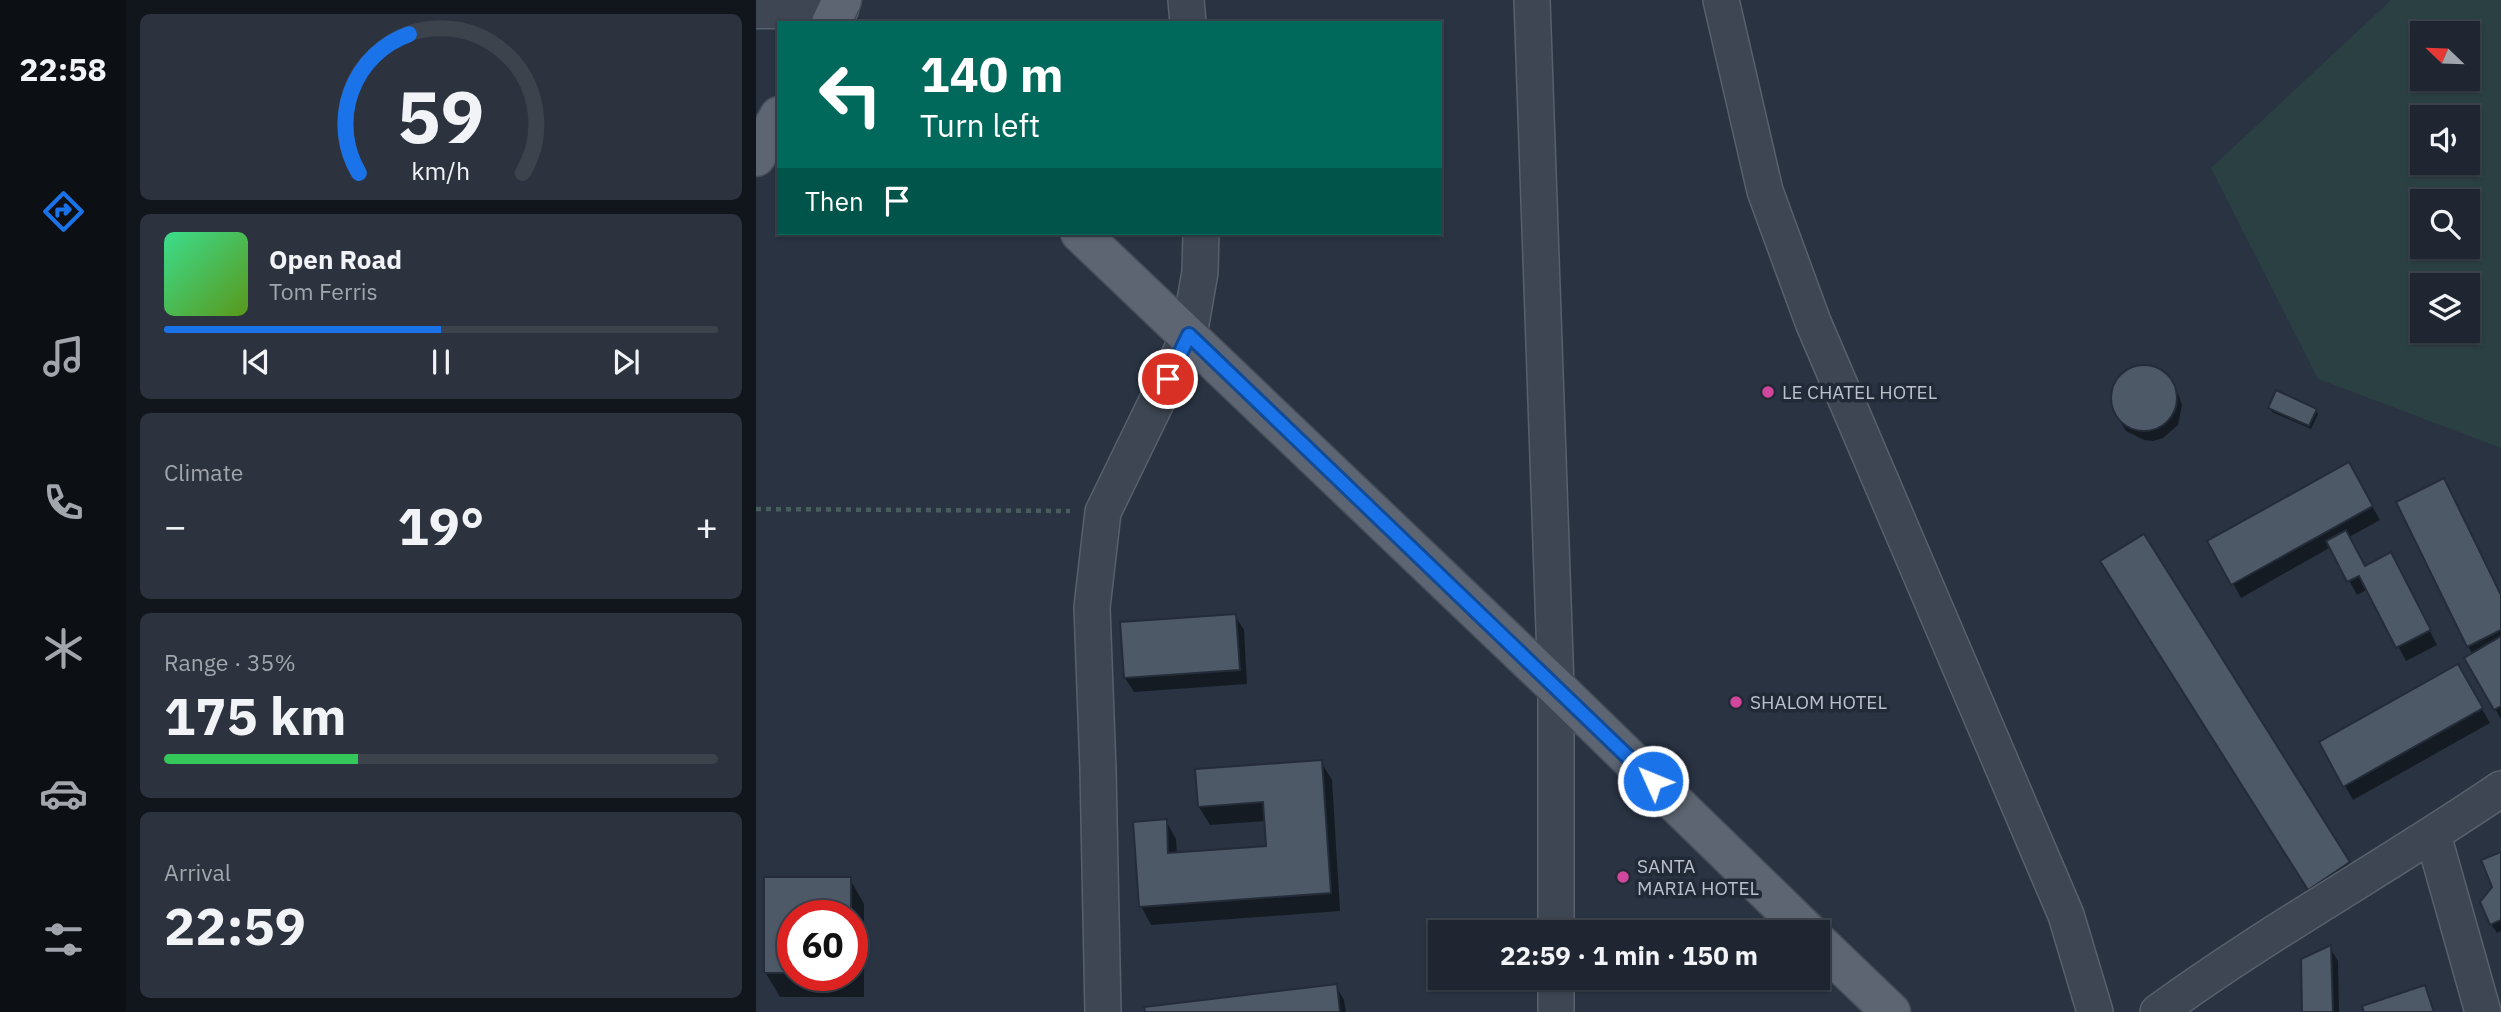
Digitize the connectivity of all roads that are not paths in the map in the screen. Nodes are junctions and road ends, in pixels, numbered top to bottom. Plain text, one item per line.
1 (1186, 0) edge
2 (1532, 0) edge
3 (1721, 0) edge
4 (756, 9) edge
5 (841, 14) edge
6 (1188, 21) edge
7 (777, 120) edge
8 (756, 157) edge
9 (1082, 235) edge
10 (1201, 235) edge
11 (1189, 335) junction
12 (1556, 687) junction
13 (2501, 789) edge
14 (2433, 835) junction
15 (1556, 920) edge
16 (1796, 920) edge
17 (1830, 954) edge
18 (1556, 990) edge
19 (1103, 1012) edge
20 (1556, 1012) edge
21 (1891, 1012) edge
22 (2095, 1012) edge
23 (2158, 1012) edge
24 (2483, 1012) edge

1 - 6 street
2 - 12 street
3 - 22 street
4 - 5 street
7 - 8 main road
9 - 11 main road
10 - 11 street
11 - 12 main road
11 - 19 street
12 - 15 street
12 - 16 main road
13 - 14 street
14 - 23 street
14 - 24 street
17 - 21 main road
18 - 20 street

